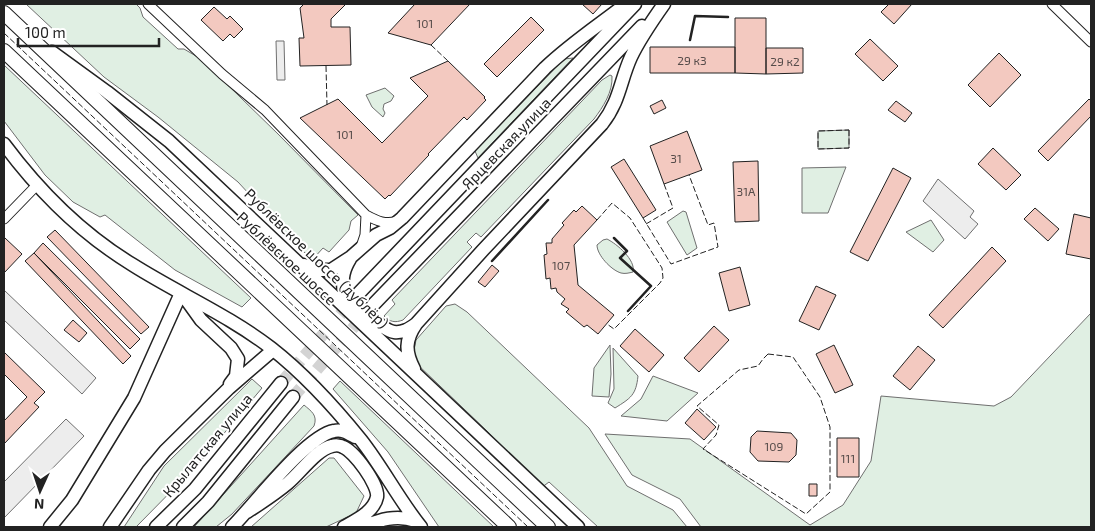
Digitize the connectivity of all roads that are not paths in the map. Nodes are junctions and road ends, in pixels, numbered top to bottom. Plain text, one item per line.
1 (148, 4) edge
2 (626, 4) edge
3 (635, 4) edge
4 (664, 4) edge
5 (1052, 4) edge
6 (4, 13) edge
7 (20, 28) junction
8 (1091, 42) edge
9 (4, 51) edge
10 (4, 144) edge
11 (37, 184) junction
12 (366, 215) junction
13 (402, 218) junction
14 (4, 219) edge
15 (361, 247) junction
16 (351, 257) junction
17 (298, 262) junction
18 (181, 293) junction
19 (359, 293) tunnel mouth
20 (373, 305) tunnel mouth
21 (416, 324) junction
22 (273, 350) junction
23 (421, 379) junction
24 (281, 383) tunnel mouth
25 (228, 388) junction
26 (293, 397) tunnel mouth
27 (362, 441) junction
28 (492, 510) junction
29 (247, 512) junction
30 (419, 524) edge
31 (50, 527) edge
32 (110, 527) edge
33 (156, 527) edge
34 (182, 527) edge
35 (232, 527) edge
36 (344, 527) edge
37 (361, 527) edge
38 (502, 527) edge
39 (510, 527) edge
40 (548, 527) edge
41 (578, 527) edge

1 - 12 street
2 - 13 main road
3 - 19 main road, Ярцевская улица
4 - 20 main road, Ярцевская улица
4 - 21 main road
5 - 8 street
6 - 7 main road, Рублёвское шоссе
7 - 17 main road, Рублёвское шоссе (дублёр)
7 - 40 main road, Рублёвское шоссе
9 - 28 main road
10 - 11 main road
11 - 14 street
11 - 18 main road
12 - 13 street
12 - 15 street
13 - 15 main road
15 - 16 main road
16 - 17 main road
16 - 21 main road
17 - 23 main road, Рублёвское шоссе (дублёр)
18 - 22 main road
18 - 25 main road
18 - 31 main road
21 - 23 main road
22 - 25 main road
22 - 27 main road
23 - 41 main road, Рублёвское шоссе (дублёр)
24 - 33 main road, Крылатская улица
25 - 32 main road
26 - 34 main road
27 - 29 main road
27 - 30 main road
28 - 38 main road
28 - 39 main road
29 - 35 main road
29 - 36 main road
30 - 37 main road

